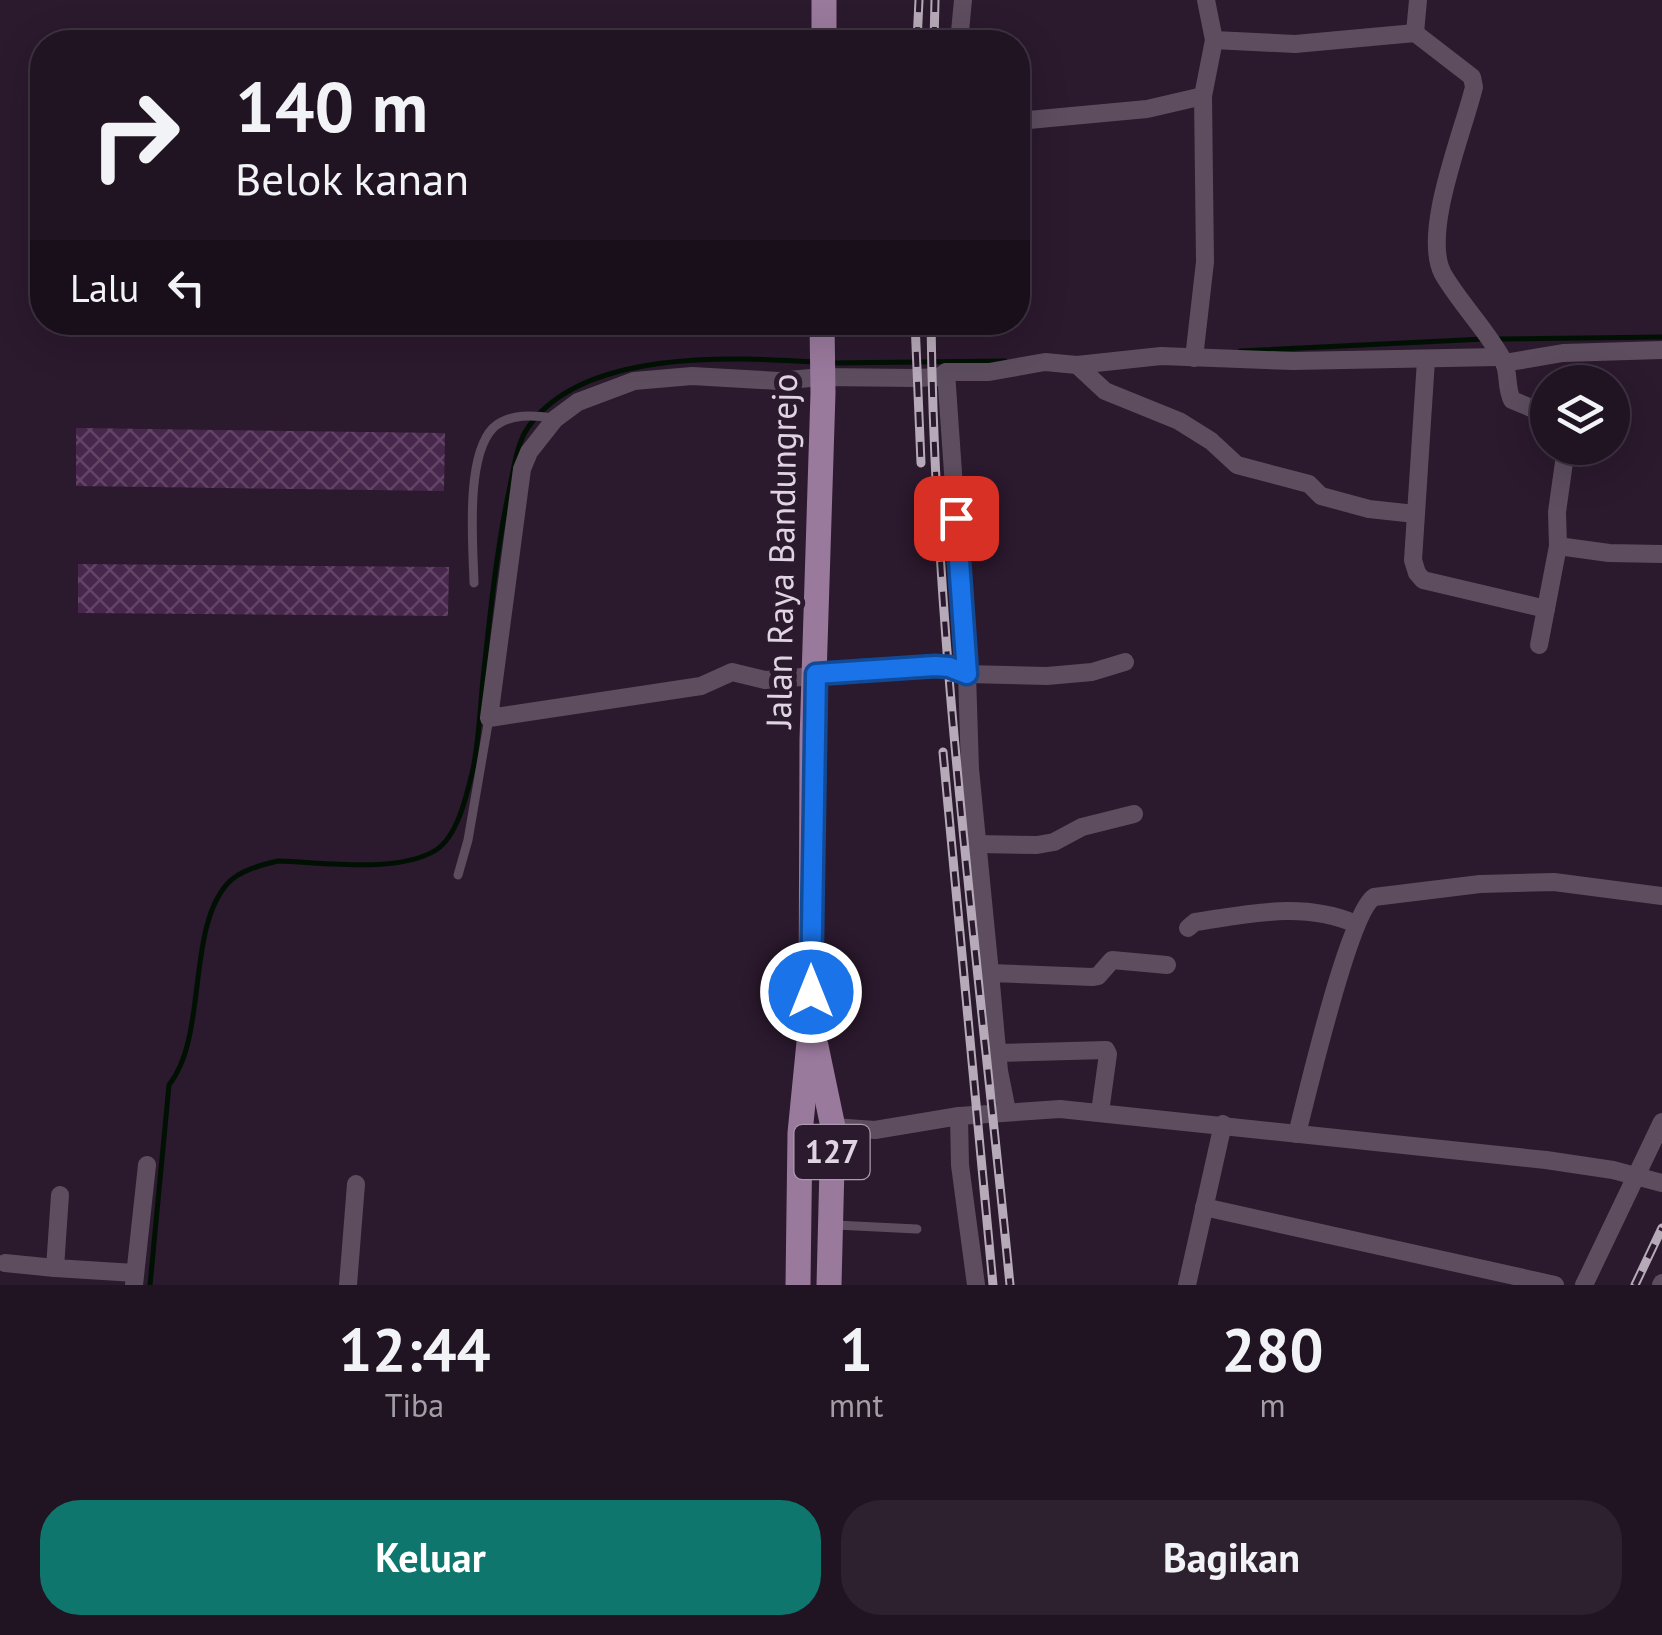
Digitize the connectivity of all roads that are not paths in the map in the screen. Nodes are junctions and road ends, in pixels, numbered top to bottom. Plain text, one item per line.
1 (824, 0) edge
2 (962, 0) edge
3 (1206, 0) edge
4 (1418, 0) edge
5 (824, 30) edge
6 (960, 30) edge
7 (1414, 33) junction
8 (1214, 40) junction
9 (1203, 96) junction
10 (1030, 120) edge
11 (822, 335) edge
12 (1662, 350) edge
13 (1195, 357) junction
14 (1499, 357) junction
15 (1426, 360) junction
16 (1077, 365) junction
17 (822, 368) junction
18 (946, 372) junction
19 (1530, 408) edge
20 (552, 418) junction
21 (1564, 465) edge
22 (1415, 514) junction
23 (1558, 546) junction
24 (1662, 554) edge
25 (474, 583) dead end
26 (1546, 608) junction
27 (1539, 645) dead end
28 (1124, 662) dead end
29 (816, 674) junction
30 (967, 674) junction
31 (489, 718) junction
32 (1134, 814) dead end
33 (976, 844) junction
34 (458, 876) dead end
35 (1662, 896) edge
36 (1356, 924) junction
37 (1188, 928) dead end
38 (1167, 966) dead end
39 (990, 973) junction
40 (811, 1022) junction
41 (998, 1054) junction
42 (1008, 1111) junction
43 (1100, 1112) junction
44 (959, 1116) junction
45 (1662, 1122) edge
46 (1223, 1124) junction
47 (832, 1127) junction
48 (1297, 1134) junction
49 (147, 1165) dead end
50 (1636, 1177) junction
51 (1662, 1183) edge
52 (356, 1184) dead end
53 (60, 1195) dead end
54 (1204, 1207) junction
55 (831, 1225) junction
56 (917, 1229) dead end
57 (4, 1263) dead end
58 (55, 1268) junction
59 (135, 1279) edge
60 (348, 1285) edge
61 (798, 1285) edge
62 (829, 1285) edge
63 (976, 1285) edge
64 (1187, 1285) edge
65 (1555, 1285) edge
66 (1584, 1285) edge

1 - 5 main road
2 - 6 street
3 - 8 street
4 - 7 street
7 - 8 street
7 - 14 street
8 - 9 street
9 - 10 street
9 - 13 street
11 - 17 main road, Jalan Raya Bandungrejo / 127
12 - 14 street
13 - 15 street
13 - 16 street
14 - 15 street
14 - 19 street
15 - 22 street
16 - 18 street
16 - 22 street
17 - 18 street
17 - 20 street
17 - 29 main road, Jalan Raya Bandungrejo / 127
18 - 30 street
20 - 25 lane
20 - 31 street
21 - 23 street
22 - 26 street
23 - 24 street
23 - 26 street
26 - 27 street
28 - 30 street
29 - 30 street
29 - 31 street
29 - 40 main road, Jalan Raya Bandungrejo / 127
30 - 33 street
31 - 34 lane
32 - 33 street
33 - 39 street
35 - 36 street
36 - 37 street
36 - 48 street
38 - 39 street
39 - 41 street
40 - 47 main road, Jalan Raya Bandungrejo / 127
40 - 61 main road, Jalan Raya Bandungrejo / 127
41 - 42 street
41 - 43 street
42 - 43 street
42 - 44 street
43 - 46 street
44 - 47 street
44 - 63 street
45 - 50 street
46 - 48 street
46 - 54 street
47 - 55 main road, Jalan Raya Bandungrejo / 127
48 - 50 street
49 - 59 street
50 - 51 street
50 - 66 street
52 - 60 street
53 - 58 street
54 - 64 street
54 - 65 street
55 - 56 lane
55 - 62 main road, Jalan Raya Bandungrejo / 127
57 - 58 street
58 - 59 street

